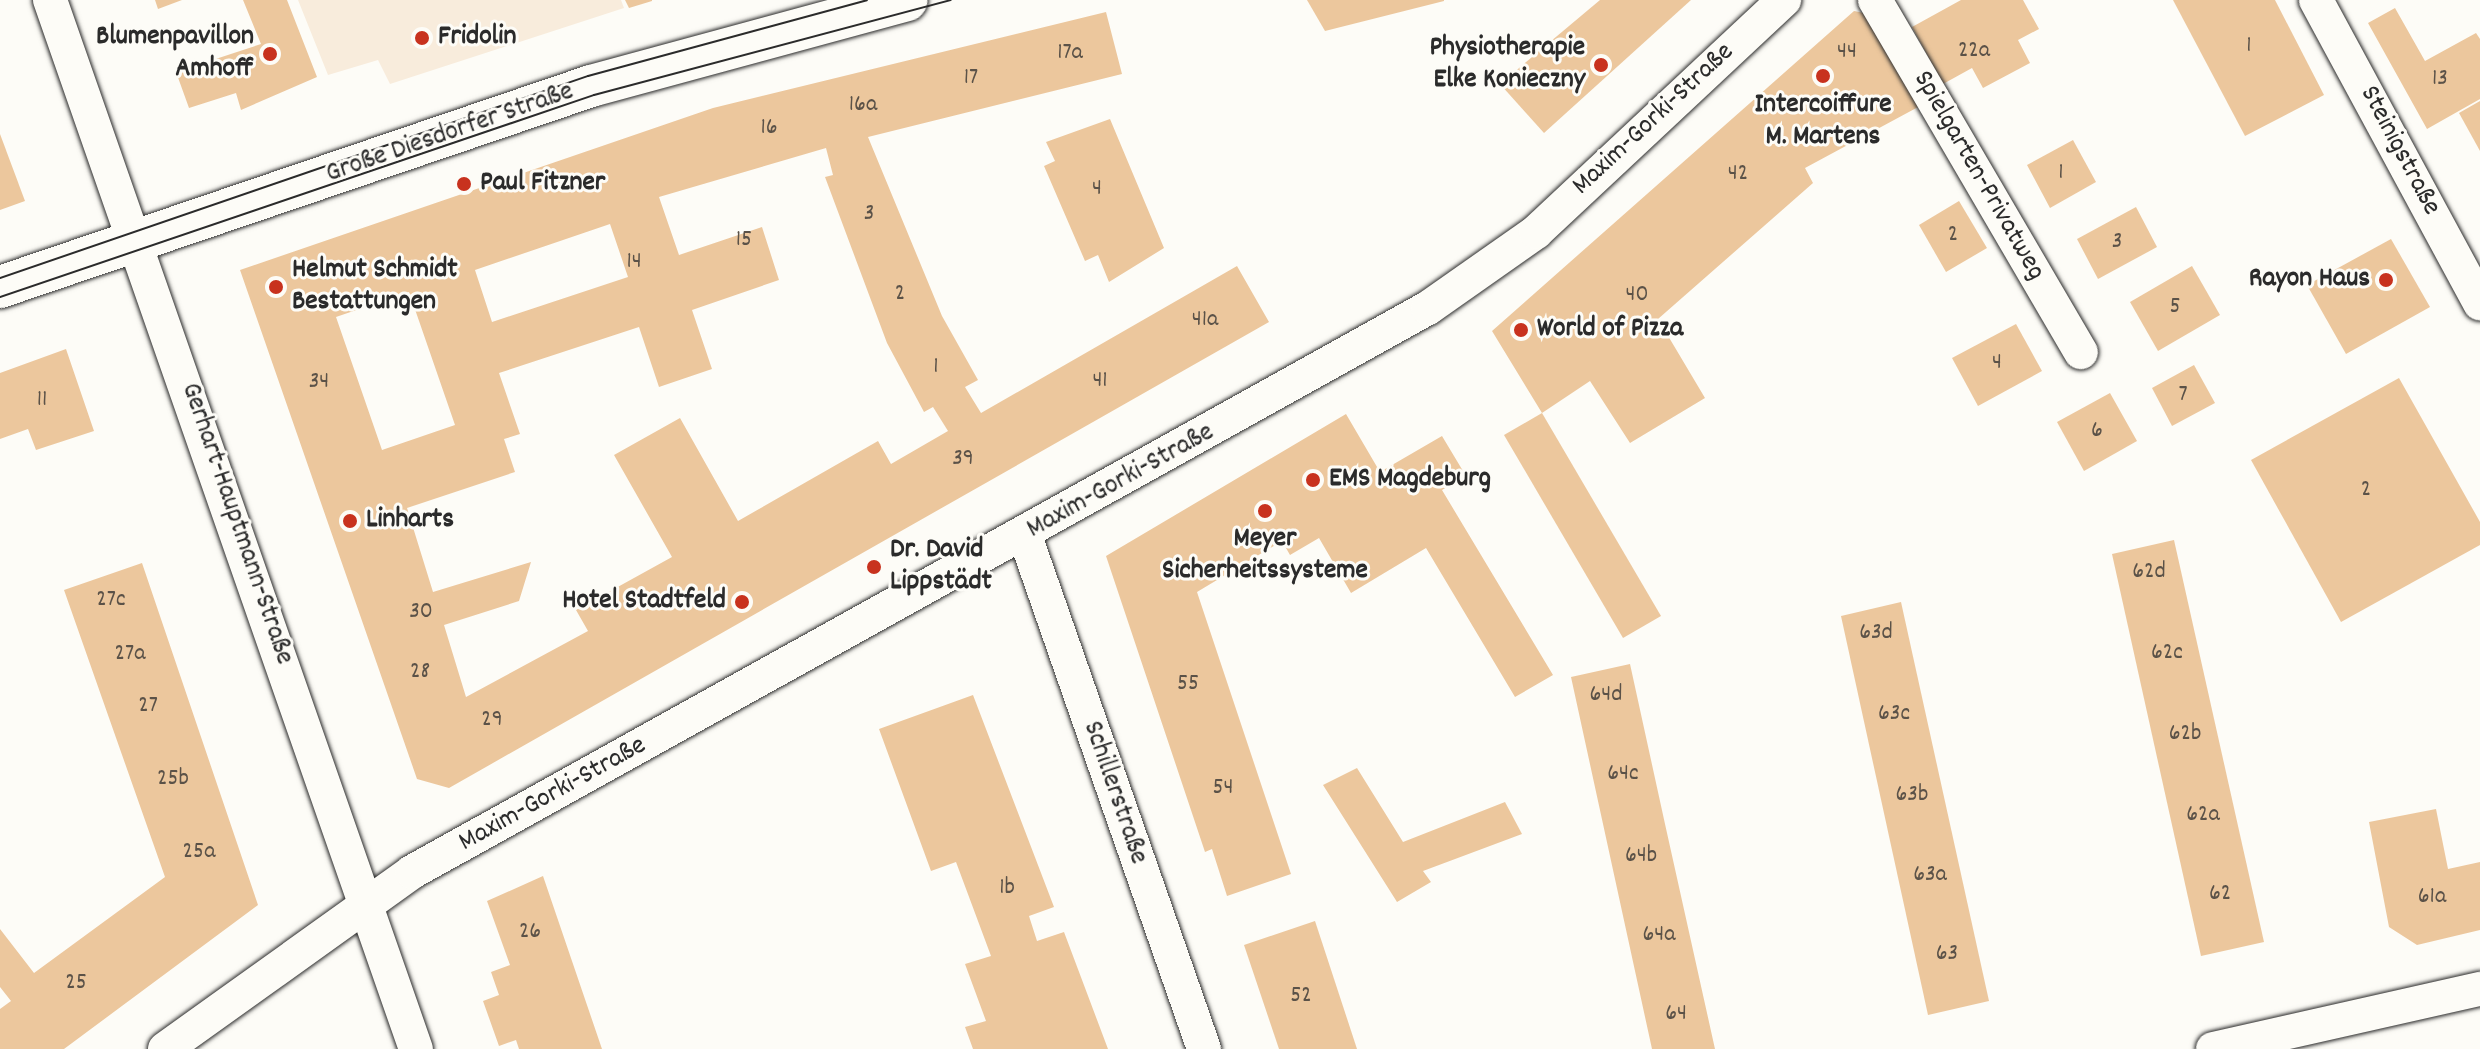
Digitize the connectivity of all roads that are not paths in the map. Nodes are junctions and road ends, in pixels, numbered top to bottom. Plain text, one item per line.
1 (50, 0) edge
2 (907, 0) edge
3 (1784, 0) edge
4 (1875, 0) edge
5 (2316, 0) edge
6 (841, 8) edge
7 (136, 239) junction
8 (0, 287) edge
9 (2480, 303) edge
10 (2081, 352) dead end
11 (1025, 536) junction
12 (369, 903) junction
13 (2480, 989) edge
14 (165, 1049) edge
15 (416, 1049) edge
16 (1204, 1049) edge
17 (2213, 1049) edge

1 - 7 street, Gerhart-Hauptmann-Straße
2 - 6 street, Große Diesdorfer Straße
3 - 11 street, Maxim-Gorki-Straße
4 - 10 street, Spielgarten-Privatweg
5 - 9 street, Steinigstraße
6 - 7 street, Große Diesdorfer Straße
7 - 8 street, Große Diesdorfer Straße
7 - 12 street, Gerhart-Hauptmann-Straße
11 - 12 street, Maxim-Gorki-Straße
11 - 16 street, Schillerstraße
12 - 14 street, Maxim-Gorki-Straße
12 - 15 street, Gerhart-Hauptmann-Straße
13 - 17 street

